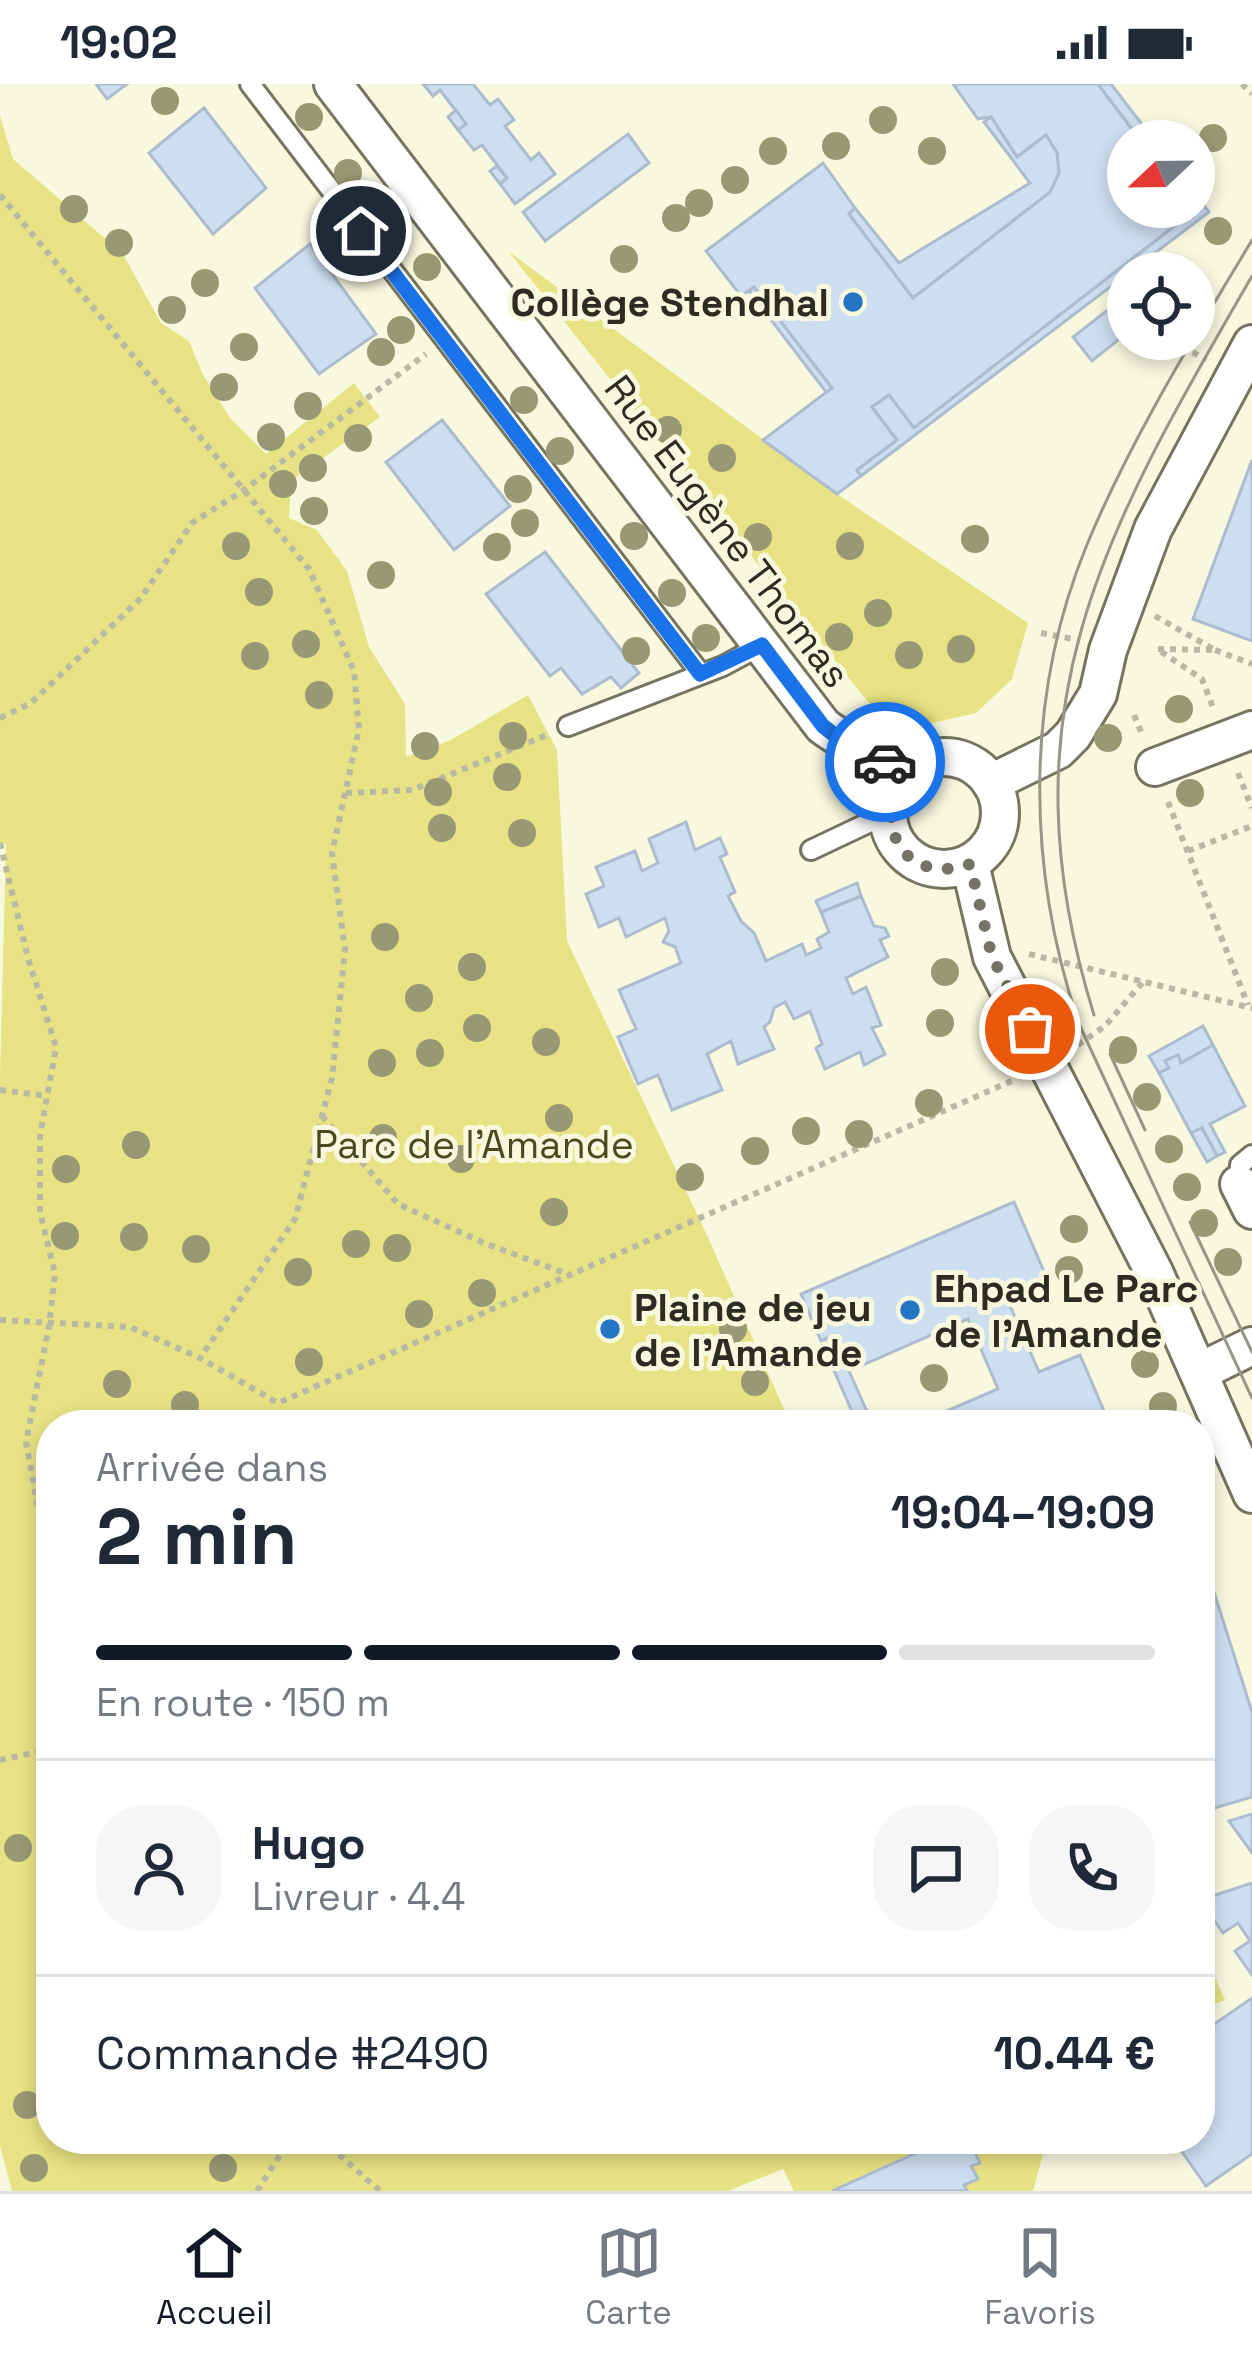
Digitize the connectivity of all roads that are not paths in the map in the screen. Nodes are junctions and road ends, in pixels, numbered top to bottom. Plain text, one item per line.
1 (250, 84) edge
2 (333, 84) edge
3 (1252, 344) edge
4 (762, 645) junction
5 (700, 674) junction
6 (568, 726) road end
7 (1239, 735) edge
8 (1150, 754) road end
9 (902, 776) junction
10 (991, 783) junction
11 (889, 813) junction
12 (811, 850) dead end
13 (970, 864) junction
14 (1252, 1346) edge
15 (1199, 1372) junction
16 (1252, 1494) edge

1 - 5 lane
2 - 4 street, Rue Eugène Thomas
3 - 10 street
4 - 5 lane
4 - 9 street, Rue Eugène Thomas
5 - 6 lane
7 - 8 street
9 - 10 street
9 - 11 street
10 - 13 street
11 - 12 lane
11 - 13 street
13 - 15 street
14 - 15 street
15 - 16 street

